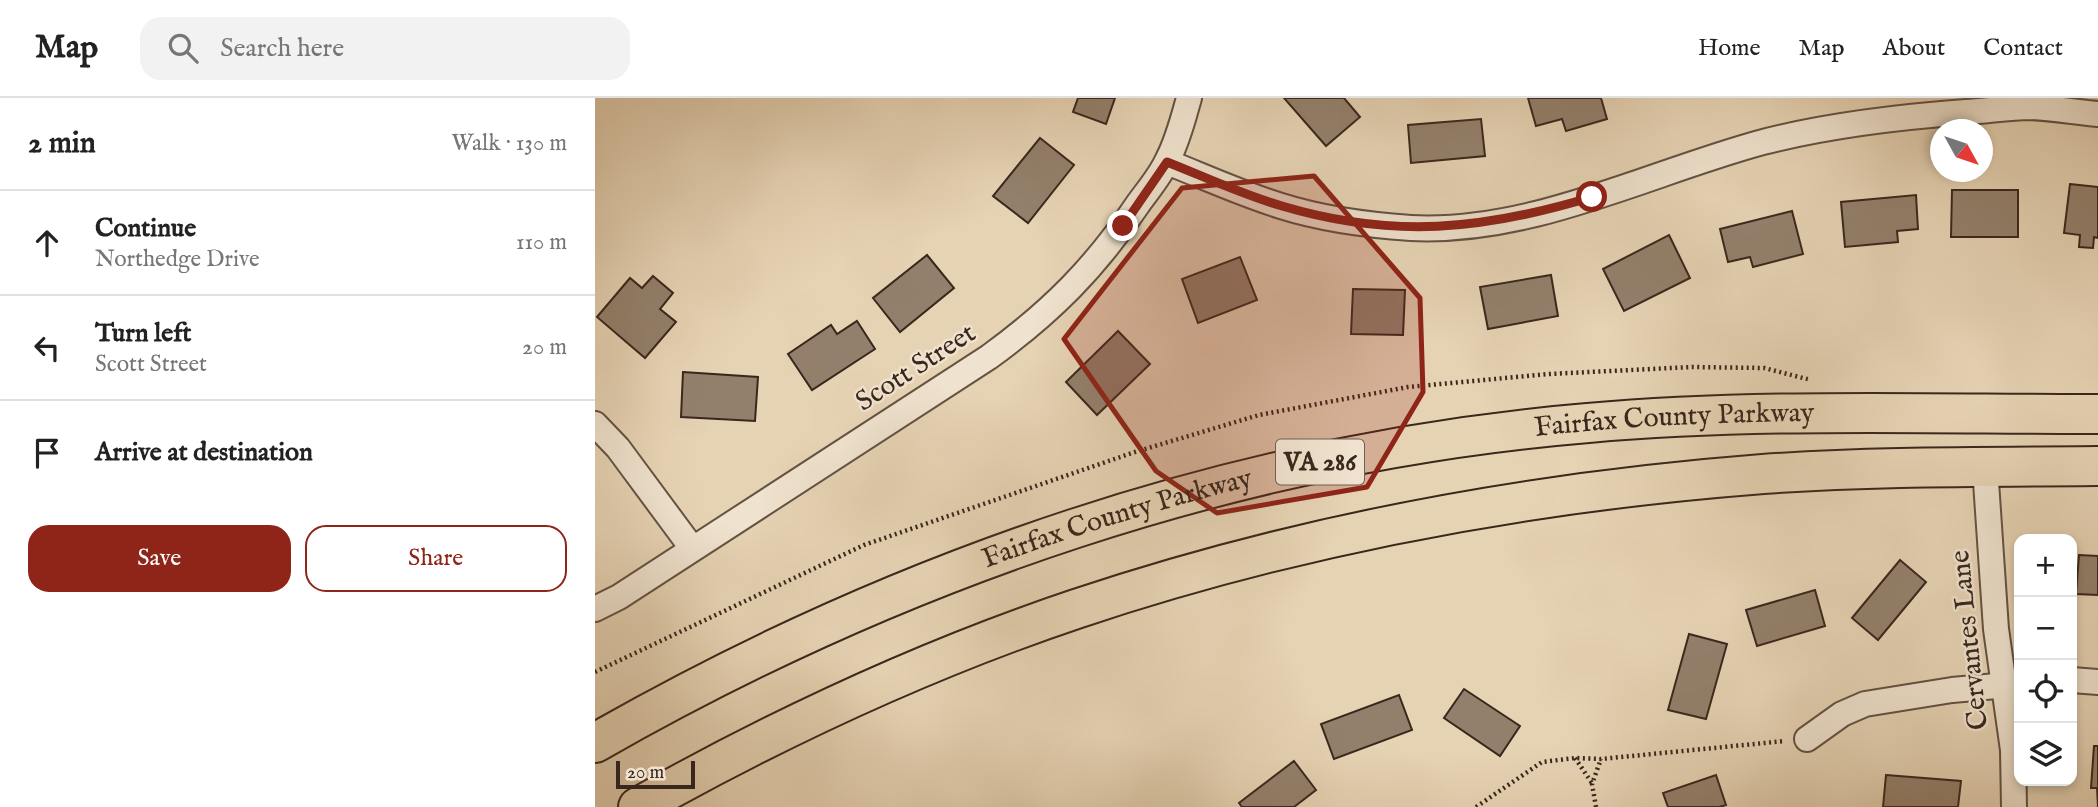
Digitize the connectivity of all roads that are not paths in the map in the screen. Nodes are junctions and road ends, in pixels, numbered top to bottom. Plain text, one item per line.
1 (1189, 98) edge
2 (2029, 103) edge
3 (2098, 114) edge
4 (1167, 162) junction
5 (2098, 414) edge
6 (595, 424) edge
7 (2098, 466) edge
8 (1985, 467) junction
9 (692, 548) junction
10 (595, 609) edge
11 (2077, 680) edge
12 (2098, 682) edge
13 (2011, 685) edge
14 (1807, 739) road end
15 (595, 743) edge
16 (690, 778) junction
17 (638, 807) edge
18 (652, 807) edge
19 (2014, 807) edge

1 - 4 street, Scott Street
2 - 3 street
2 - 4 street
4 - 9 street, Scott Street
5 - 15 highway, Fairfax County Parkway / VA 286
6 - 9 street
7 - 8 highway, Fairfax County Parkway
8 - 13 street, Cervantes Lane
8 - 16 highway, Fairfax County Parkway
9 - 10 street, Scott Street
11 - 12 street
13 - 14 street
13 - 19 street, Cervantes Lane
16 - 17 highway, Fairfax County Parkway
16 - 18 highway

